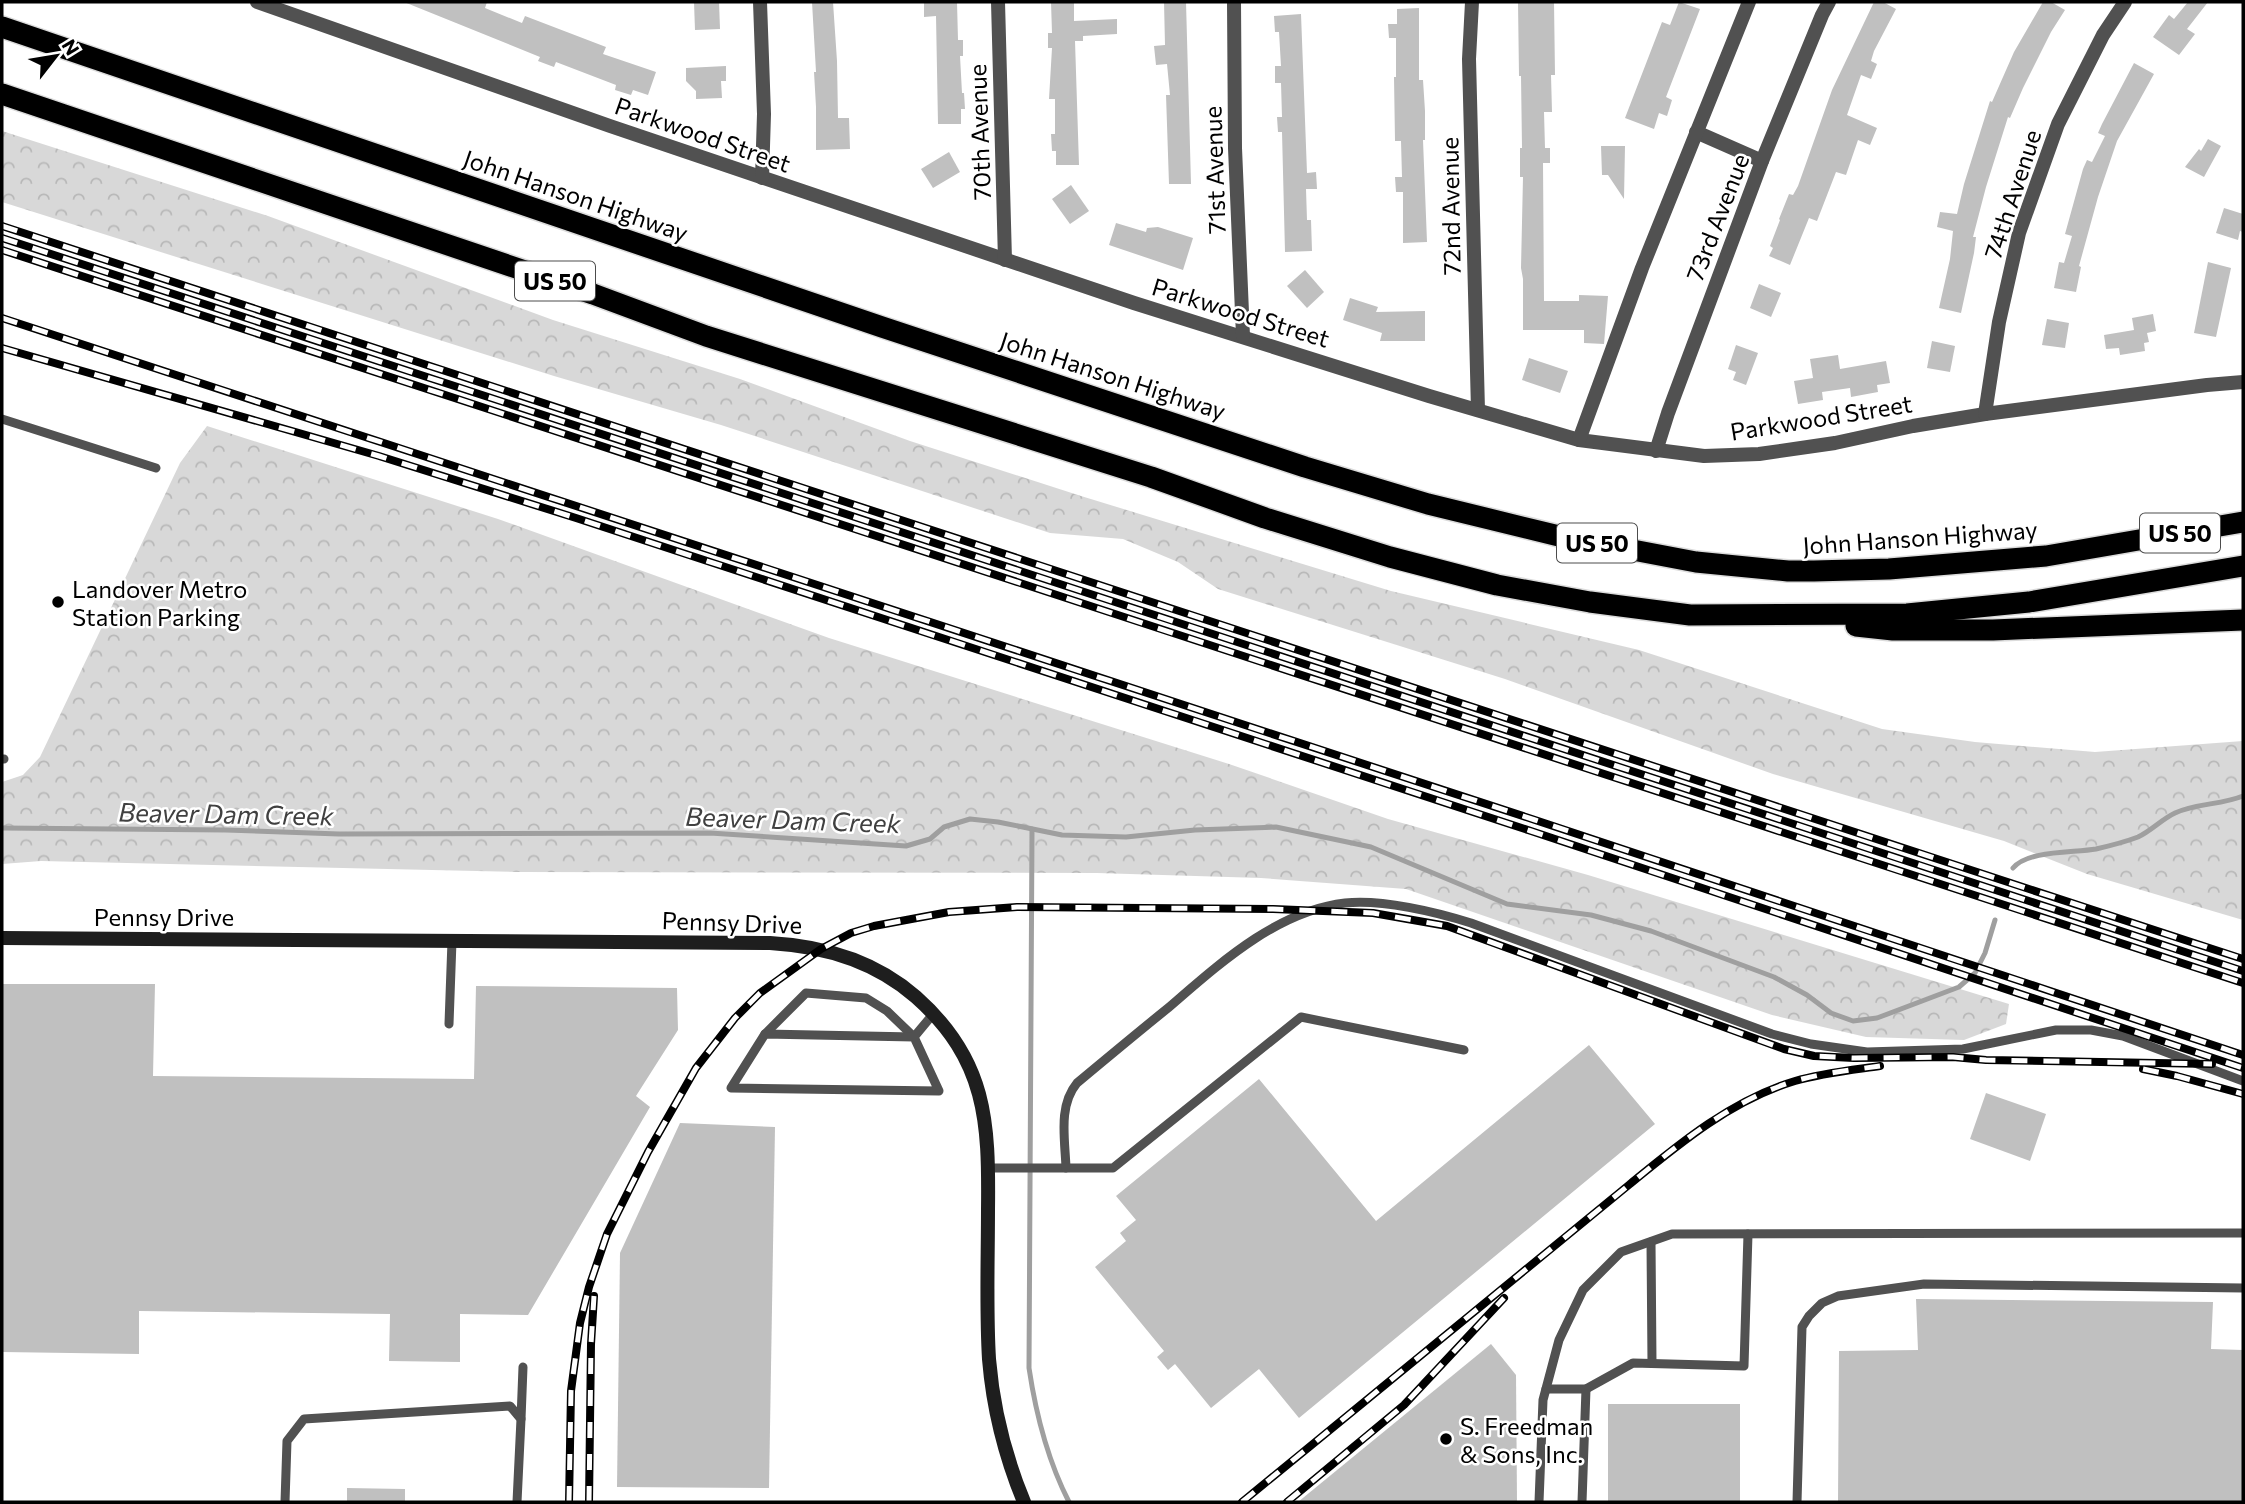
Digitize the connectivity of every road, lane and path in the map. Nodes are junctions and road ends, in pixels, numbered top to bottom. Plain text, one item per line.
1 (257, 2) edge
2 (760, 2) edge
3 (998, 2) edge
4 (1234, 2) edge
5 (1472, 2) edge
6 (1749, 2) edge
7 (1829, 2) edge
8 (2125, 2) edge
9 (2, 27) edge
10 (2, 94) edge
11 (1696, 132) junction
12 (1762, 161) junction
13 (762, 178) junction
14 (1005, 260) junction
15 (1243, 336) junction
16 (2243, 382) edge
17 (1478, 410) junction
18 (1985, 414) junction
19 (2, 419) edge
20 (1578, 440) junction
21 (1656, 452) junction
22 (156, 468) dead end
23 (2243, 522) edge
24 (2243, 566) edge
25 (1756, 615) junction
26 (2243, 620) edge
27 (2, 938) edge
28 (452, 941) junction
29 (933, 1013) junction
30 (449, 1024) dead end
31 (765, 1034) junction
32 (914, 1037) junction
33 (1464, 1050) dead end
34 (2243, 1081) edge
35 (989, 1168) junction
36 (1066, 1168) junction
37 (2243, 1233) edge
38 (1748, 1234) junction
39 (1651, 1242) junction
40 (2243, 1288) edge
41 (1652, 1363) junction
42 (523, 1367) dead end
43 (1546, 1389) junction
44 (1586, 1389) junction
45 (521, 1419) junction
46 (285, 1502) edge
47 (517, 1502) edge
48 (1024, 1502) edge
49 (1539, 1502) edge
50 (1582, 1502) edge
51 (1797, 1502) edge

1 - 13 street, Parkwood Street
2 - 13 street
3 - 14 street, 70th Avenue
4 - 15 street, 71st Avenue
5 - 17 street, 72nd Avenue
6 - 11 street, 73rd Avenue
7 - 12 street, 73rd Avenue
8 - 18 street, 74th Avenue
9 - 23 highway, John Hanson Highway / US 50
10 - 25 highway, US 50
11 - 12 street
11 - 20 street, 73rd Avenue
12 - 21 street, 73rd Avenue
13 - 14 street, Parkwood Street
14 - 15 street, Parkwood Street
15 - 17 street, Parkwood Street
16 - 18 street, Parkwood Street
17 - 20 street, Parkwood Street
18 - 21 street, Parkwood Street
19 - 22 lane
20 - 21 street, Parkwood Street
24 - 25 highway, US 50
25 - 26 highway
27 - 28 main road, Pennsy Drive
28 - 29 main road, Pennsy Drive
28 - 30 lane
29 - 32 lane
29 - 35 main road, Pennsy Drive
31 - 32 lane
31 - 32 lane
31 - 32 lane
33 - 36 lane
34 - 36 lane
35 - 36 lane
35 - 48 main road, Pennsy Drive
37 - 38 lane
38 - 39 lane
38 - 41 lane
39 - 41 lane
39 - 43 lane
40 - 51 lane
41 - 44 lane
42 - 45 lane
43 - 44 lane
43 - 49 lane
44 - 50 lane
45 - 46 lane
45 - 47 lane

